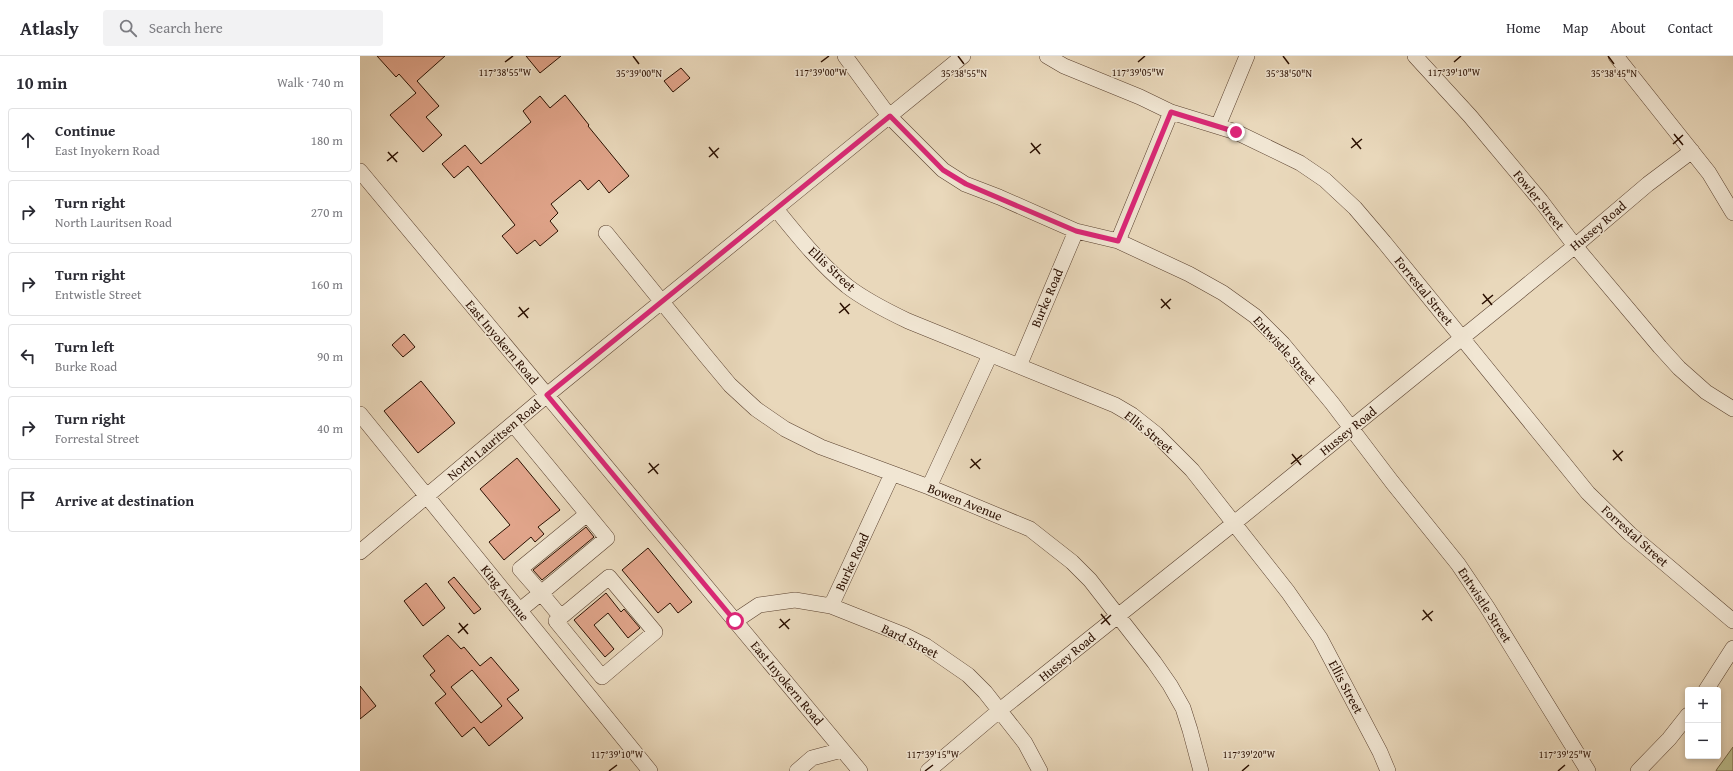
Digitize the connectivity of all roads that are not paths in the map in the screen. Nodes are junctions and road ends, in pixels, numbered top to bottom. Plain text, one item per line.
1 (845, 56) edge
2 (963, 56) edge
3 (1047, 56) edge
4 (1247, 56) edge
5 (1415, 56) edge
6 (1616, 56) edge
7 (1171, 112) junction
8 (890, 116) junction
9 (1218, 126) junction
10 (1692, 150) junction
11 (360, 171) edge
12 (776, 209) junction
13 (1733, 213) edge
14 (1076, 231) junction
15 (606, 233) dead end
16 (1118, 241) junction
17 (1575, 246) junction
18 (661, 302) junction
19 (1461, 337) junction
20 (990, 355) junction
21 (1019, 366) junction
22 (547, 395) junction
23 (1733, 408) edge
24 (360, 414) edge
25 (513, 424) junction
26 (1352, 428) junction
27 (892, 474) junction
28 (929, 487) junction
29 (427, 497) junction
30 (587, 514) junction
31 (1233, 524) junction
32 (360, 552) edge
33 (541, 593) junction
34 (832, 606) junction
35 (520, 610) junction
36 (1118, 616) junction
37 (558, 619) junction
38 (735, 621) junction
39 (1733, 621) edge
40 (539, 634) junction
41 (1733, 648) edge
42 (1708, 687) edge
43 (1000, 710) junction
44 (1685, 719) edge
45 (842, 750) junction
46 (650, 771) edge
47 (797, 771) edge
48 (860, 771) edge
49 (928, 771) edge
50 (1040, 771) edge
51 (1201, 771) edge
52 (1388, 771) edge
53 (1588, 771) edge
54 (1638, 771) edge

1 - 8 street, Entwistle Street
2 - 8 street, North Lauritsen Road
3 - 7 street, Forrestal Street
4 - 9 street
5 - 17 street, Fowler Street
6 - 10 street
7 - 9 street, Forrestal Street
7 - 16 street
8 - 12 street, North Lauritsen Road
8 - 14 street, Entwistle Street
9 - 19 street, Forrestal Street
10 - 13 street
10 - 17 street, Hussey Road
11 - 22 street, East Inyokern Road
12 - 18 street, North Lauritsen Road
12 - 20 street, Ellis Street
14 - 16 street, Entwistle Street
14 - 21 street, Burke Road
15 - 18 street, Bowen Avenue
16 - 26 street, Entwistle Street
17 - 19 street, Hussey Road
17 - 23 street, Fowler Street
18 - 22 street, North Lauritsen Road
18 - 27 street, Bowen Avenue
19 - 26 street, Hussey Road
19 - 39 street, Forrestal Street
20 - 21 street, Ellis Street
20 - 28 street
21 - 31 street, Ellis Street
22 - 25 street, North Lauritsen Road
22 - 38 street, East Inyokern Road
24 - 29 street, King Avenue
25 - 29 street, North Lauritsen Road
25 - 30 street
26 - 31 street, Hussey Road
26 - 53 street, Entwistle Street
27 - 28 street, Bowen Avenue
27 - 34 street, Burke Road
28 - 36 street, Bowen Avenue
29 - 32 street, North Lauritsen Road
29 - 35 street, King Avenue
30 - 33 street
30 - 33 street
31 - 36 street, Hussey Road
31 - 52 street, Ellis Street
33 - 35 street
33 - 37 street
34 - 38 street, Bard Street
34 - 43 street, Bard Street
35 - 40 street, King Avenue
36 - 43 street, Hussey Road
36 - 51 street, Bowen Avenue
37 - 37 street
37 - 40 street
38 - 45 street, East Inyokern Road
40 - 46 street, King Avenue
41 - 42 street
43 - 49 street, Hussey Road
43 - 50 street, Bard Street
44 - 54 street
45 - 47 street
45 - 48 street, East Inyokern Road

